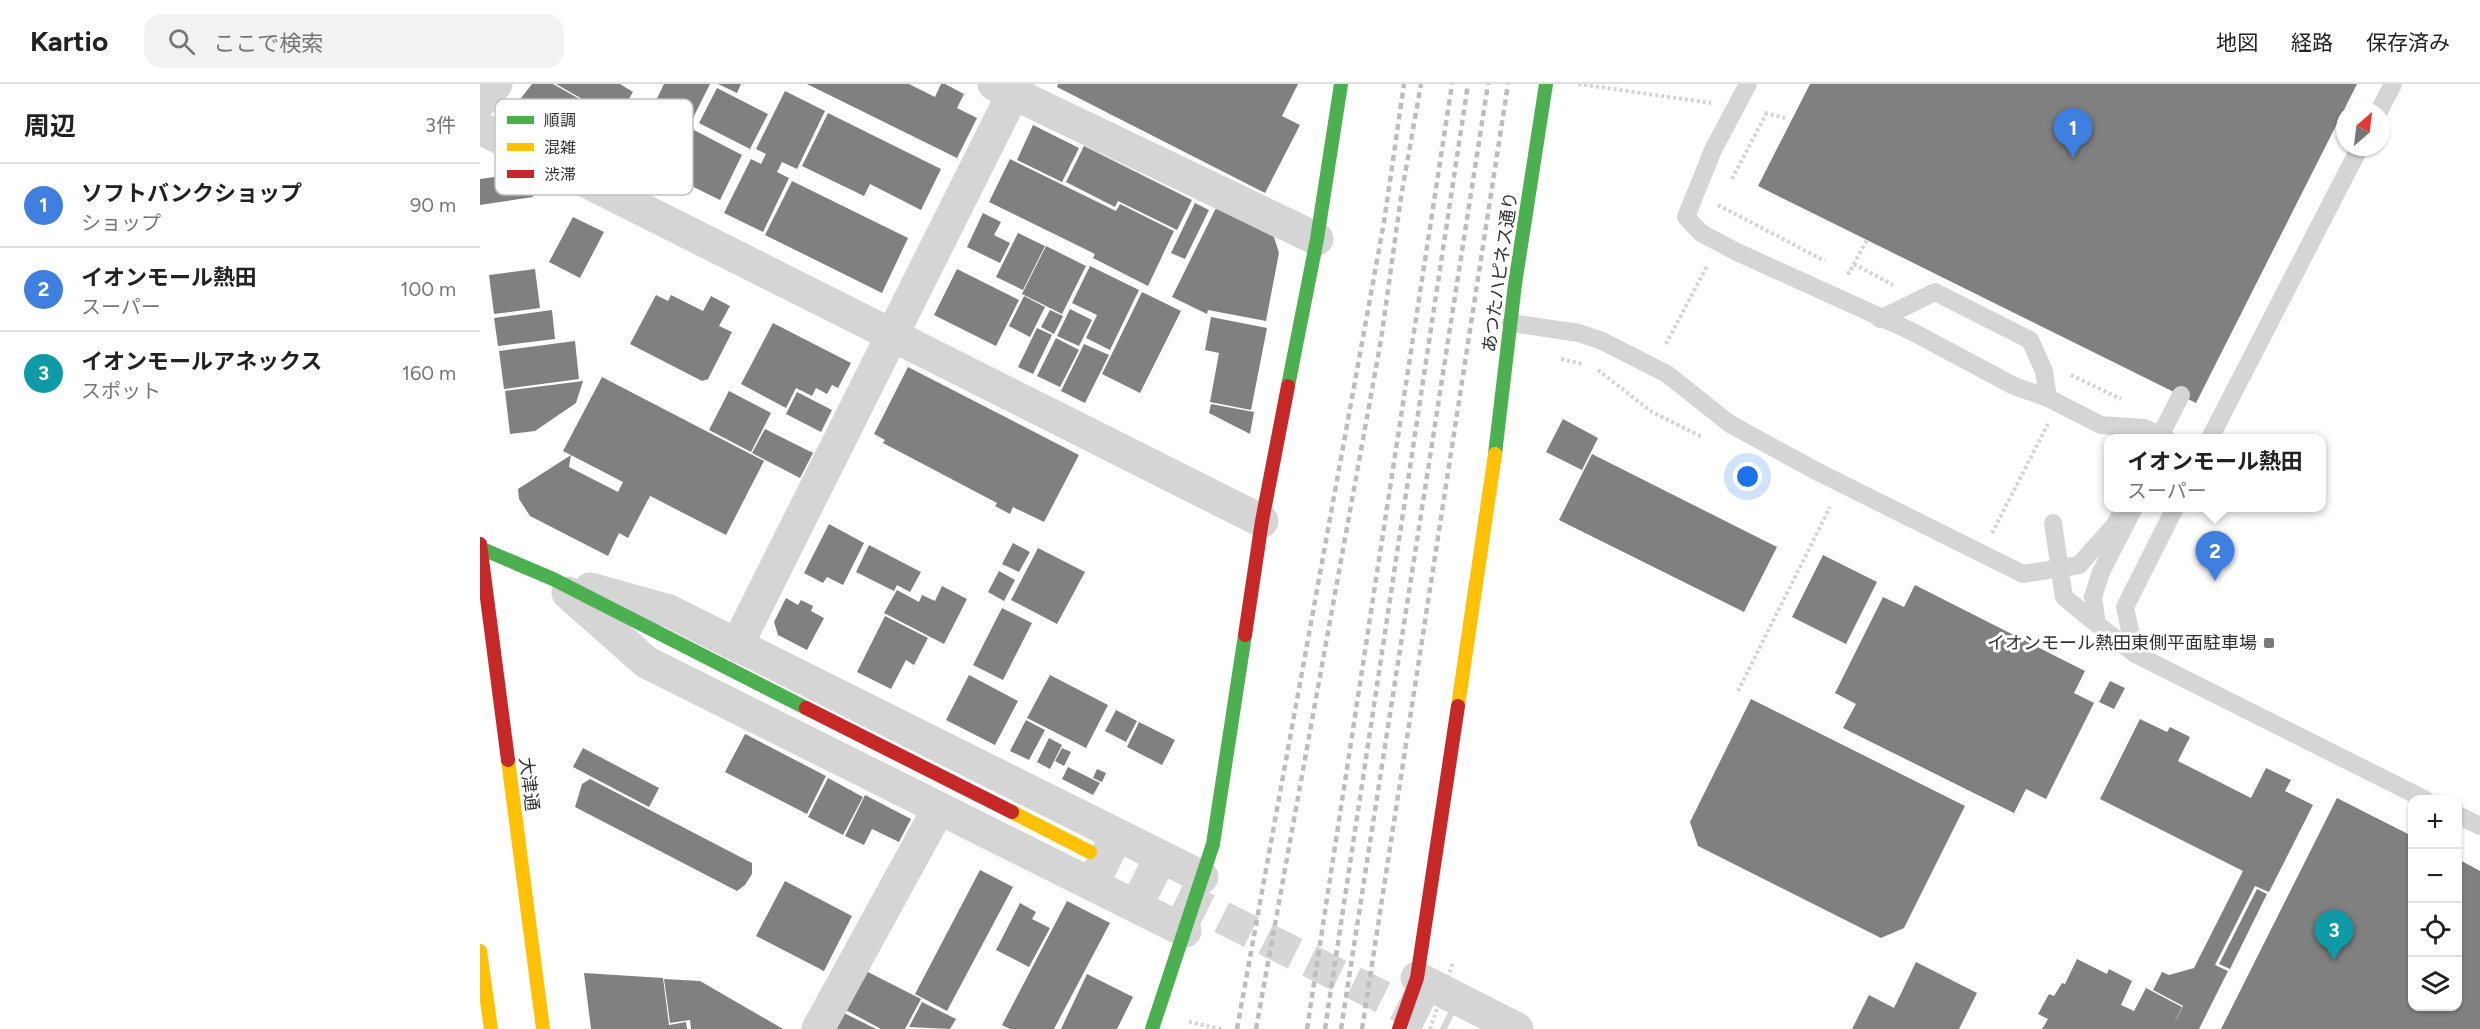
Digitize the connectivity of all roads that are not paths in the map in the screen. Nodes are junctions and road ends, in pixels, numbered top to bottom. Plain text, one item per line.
1 (496, 84) edge
2 (1341, 84) edge
3 (1546, 84) edge
4 (1748, 84) edge
5 (2393, 84) edge
6 (1009, 87) edge
7 (480, 102) edge
8 (2384, 102) edge
9 (480, 128) edge
10 (495, 136) edge
11 (2355, 156) edge
12 (614, 195) edge
13 (1317, 239) junction
14 (1880, 319) junction
15 (1511, 323) junction
16 (892, 334) junction
17 (2048, 398) junction
18 (2158, 434) edge
19 (2162, 434) edge
20 (2170, 434) edge
21 (2212, 434) edge
22 (2121, 512) edge
23 (2131, 512) edge
24 (2172, 512) edge
25 (1262, 521) junction
26 (2053, 523) dead end
27 (480, 546) edge
28 (553, 579) junction
29 (2097, 624) junction
30 (737, 645) junction
31 (2135, 654) junction
32 (2416, 795) edge
33 (939, 808) junction
34 (2462, 817) edge
35 (2480, 826) edge
36 (1090, 852) tunnel mouth
37 (1202, 877) junction
38 (1185, 931) junction
39 (480, 951) edge
40 (1417, 978) junction
41 (490, 1029) edge
42 (543, 1029) edge
43 (818, 1029) edge
44 (1152, 1029) edge
45 (1399, 1029) edge
46 (1517, 1029) edge

1 - 7 street
2 - 13 street
3 - 15 street, あつたハピネス通り
4 - 14 lane
5 - 8 lane
6 - 13 street
6 - 16 street
9 - 10 street
11 - 21 lane
12 - 16 street
13 - 25 street
14 - 17 lane
14 - 17 lane
15 - 22 lane, bridge
15 - 40 street, あつたハピネス通り
16 - 25 street
16 - 30 street
17 - 18 lane
19 - 20 lane, bridge
23 - 29 lane
24 - 31 lane
25 - 37 street
26 - 29 lane
27 - 28 street
27 - 42 street, 大津通
28 - 30 street
28 - 33 street
28 - 36 street
29 - 31 lane
30 - 37 street
31 - 32 lane
33 - 38 street
33 - 43 street
34 - 35 lane
37 - 38 street
38 - 44 street
39 - 41 street
40 - 45 street, あつたハピネス通り
40 - 46 street

